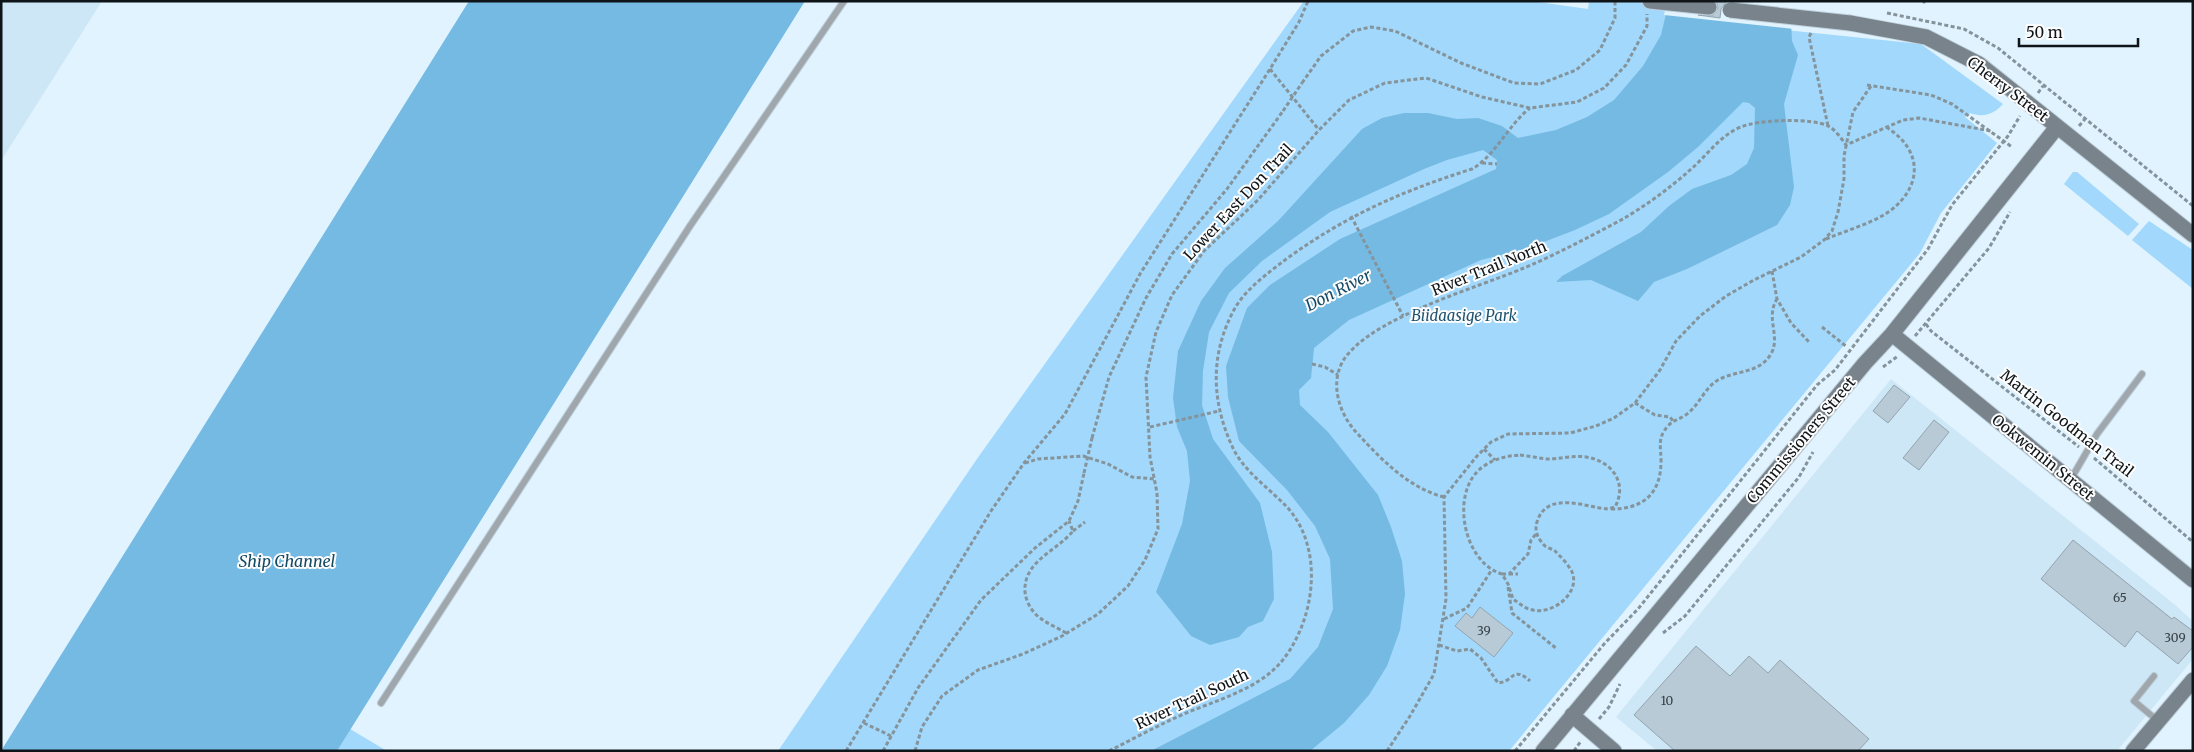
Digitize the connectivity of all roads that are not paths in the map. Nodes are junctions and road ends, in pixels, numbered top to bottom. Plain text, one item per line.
1 (844, 1) edge
2 (1649, 5) edge
3 (1709, 8) dead end
4 (1730, 10) dead end
5 (2057, 127) junction
6 (2193, 236) edge
7 (1892, 334) junction
8 (2142, 374) dead end
9 (2071, 479) junction
10 (2193, 580) edge
11 (2154, 676) dead end
12 (2193, 680) edge
13 (382, 703) dead end
14 (1572, 715) junction
15 (2158, 721) junction
16 (1543, 751) edge
17 (1614, 751) edge
18 (2133, 751) edge

1 - 13 lane
2 - 3 street
4 - 5 street, Cherry Street, bridge
5 - 6 street, Cherry Street
5 - 7 street, Commissioners Street
7 - 9 street, Ookwemin Street
7 - 14 street, Commissioners Street
8 - 9 lane
9 - 10 street, Ookwemin Street
11 - 15 lane
12 - 15 street
14 - 16 street, Commissioners Street
14 - 17 street
15 - 18 street

